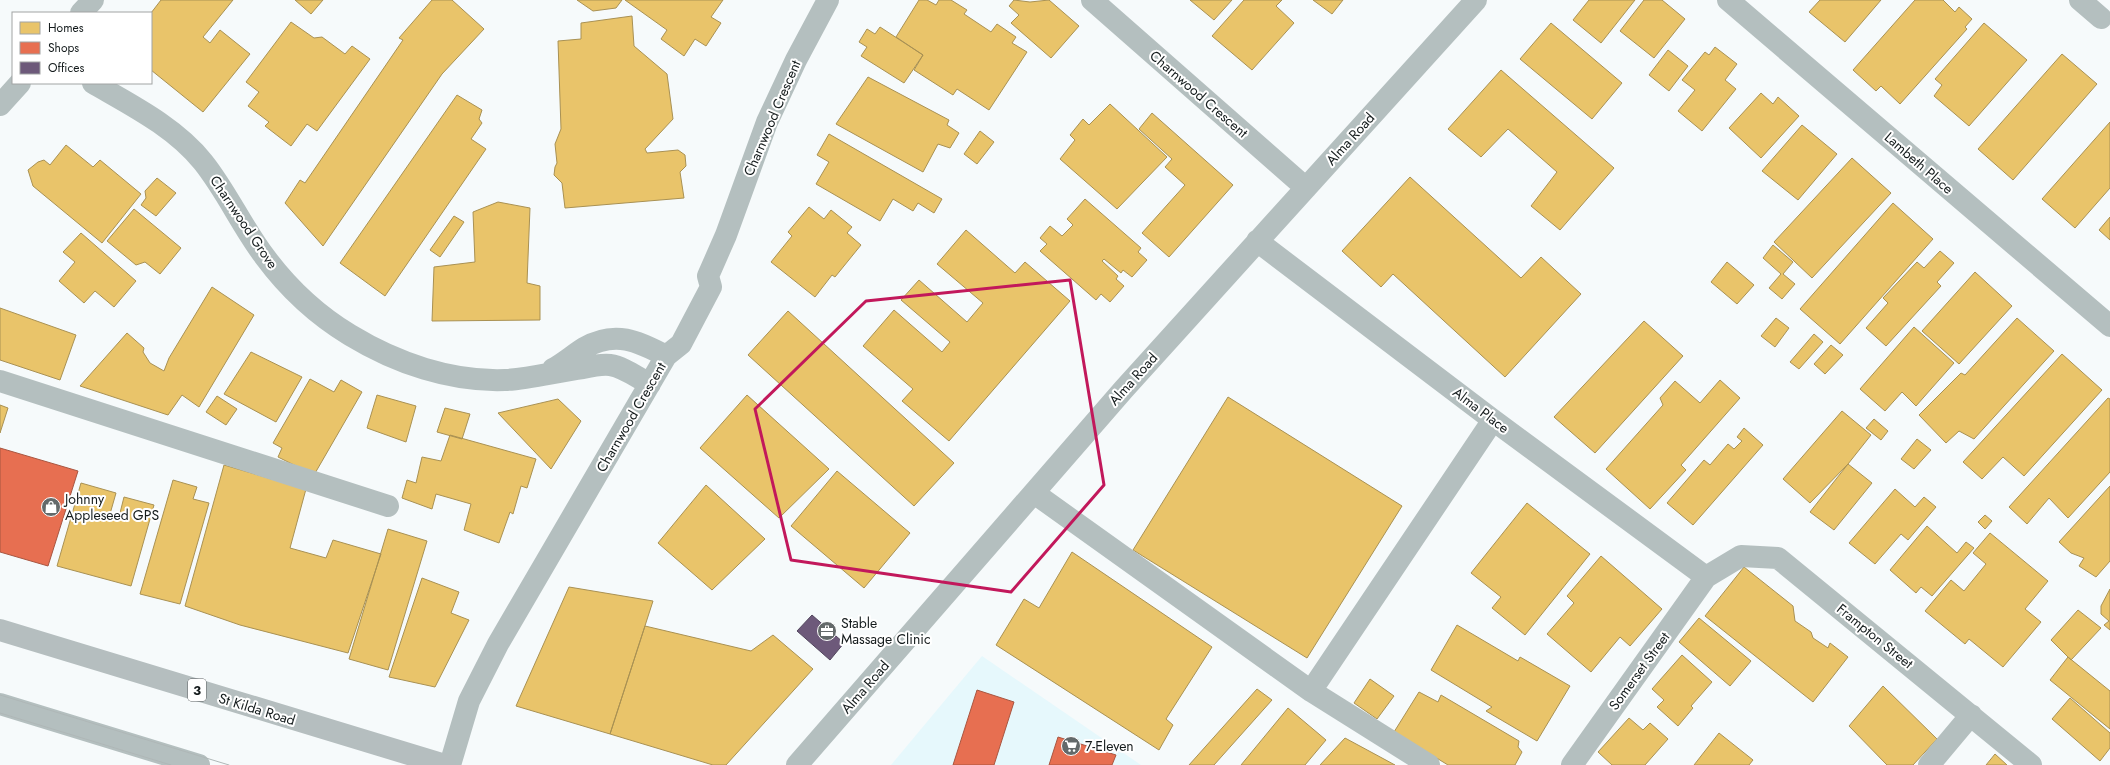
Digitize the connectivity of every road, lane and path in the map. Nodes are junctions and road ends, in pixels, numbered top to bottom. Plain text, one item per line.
1 (92, 0) edge
2 (828, 0) edge
3 (1092, 0) edge
4 (1476, 0) edge
5 (1728, 0) edge
6 (2080, 0) edge
7 (82, 12) edge
8 (2101, 18) dead end
9 (19, 84) edge
10 (95, 84) edge
11 (0, 105) edge
12 (1306, 188) junction
13 (1257, 241) junction
14 (2110, 326) edge
15 (666, 356) junction
16 (537, 375) junction
17 (0, 380) edge
18 (650, 384) junction
19 (1494, 420) junction
20 (1034, 493) junction
21 (388, 506) dead end
22 (1706, 577) junction
23 (0, 630) edge
24 (1311, 691) junction
25 (0, 704) edge
26 (1971, 715) junction
27 (200, 765) edge
28 (445, 765) edge
29 (450, 765) edge
30 (797, 765) edge
31 (1428, 765) edge
32 (1572, 765) edge
33 (1929, 765) edge
34 (2031, 765) edge

1 - 7 street
2 - 15 street, Charnwood Crescent
3 - 12 street, Charnwood Crescent
4 - 12 street, Alma Road
5 - 14 street, Lambeth Place
6 - 8 street
9 - 11 street
10 - 16 street, Charnwood Grove
12 - 13 street, Alma Road
13 - 19 street, Alma Place
13 - 20 street, Alma Road
15 - 16 street, Charnwood Grove
15 - 18 street, Charnwood Crescent
16 - 18 street, Charnwood Grove
17 - 21 street
18 - 29 street, Charnwood Crescent
19 - 22 street, Alma Place
19 - 24 street
20 - 24 street
20 - 30 street, Alma Road
22 - 26 street, Frampton Street
22 - 32 street, Somerset Street
23 - 28 highway, St Kilda Road / 3
24 - 31 street
25 - 27 street
26 - 33 street
26 - 34 street, Frampton Street

